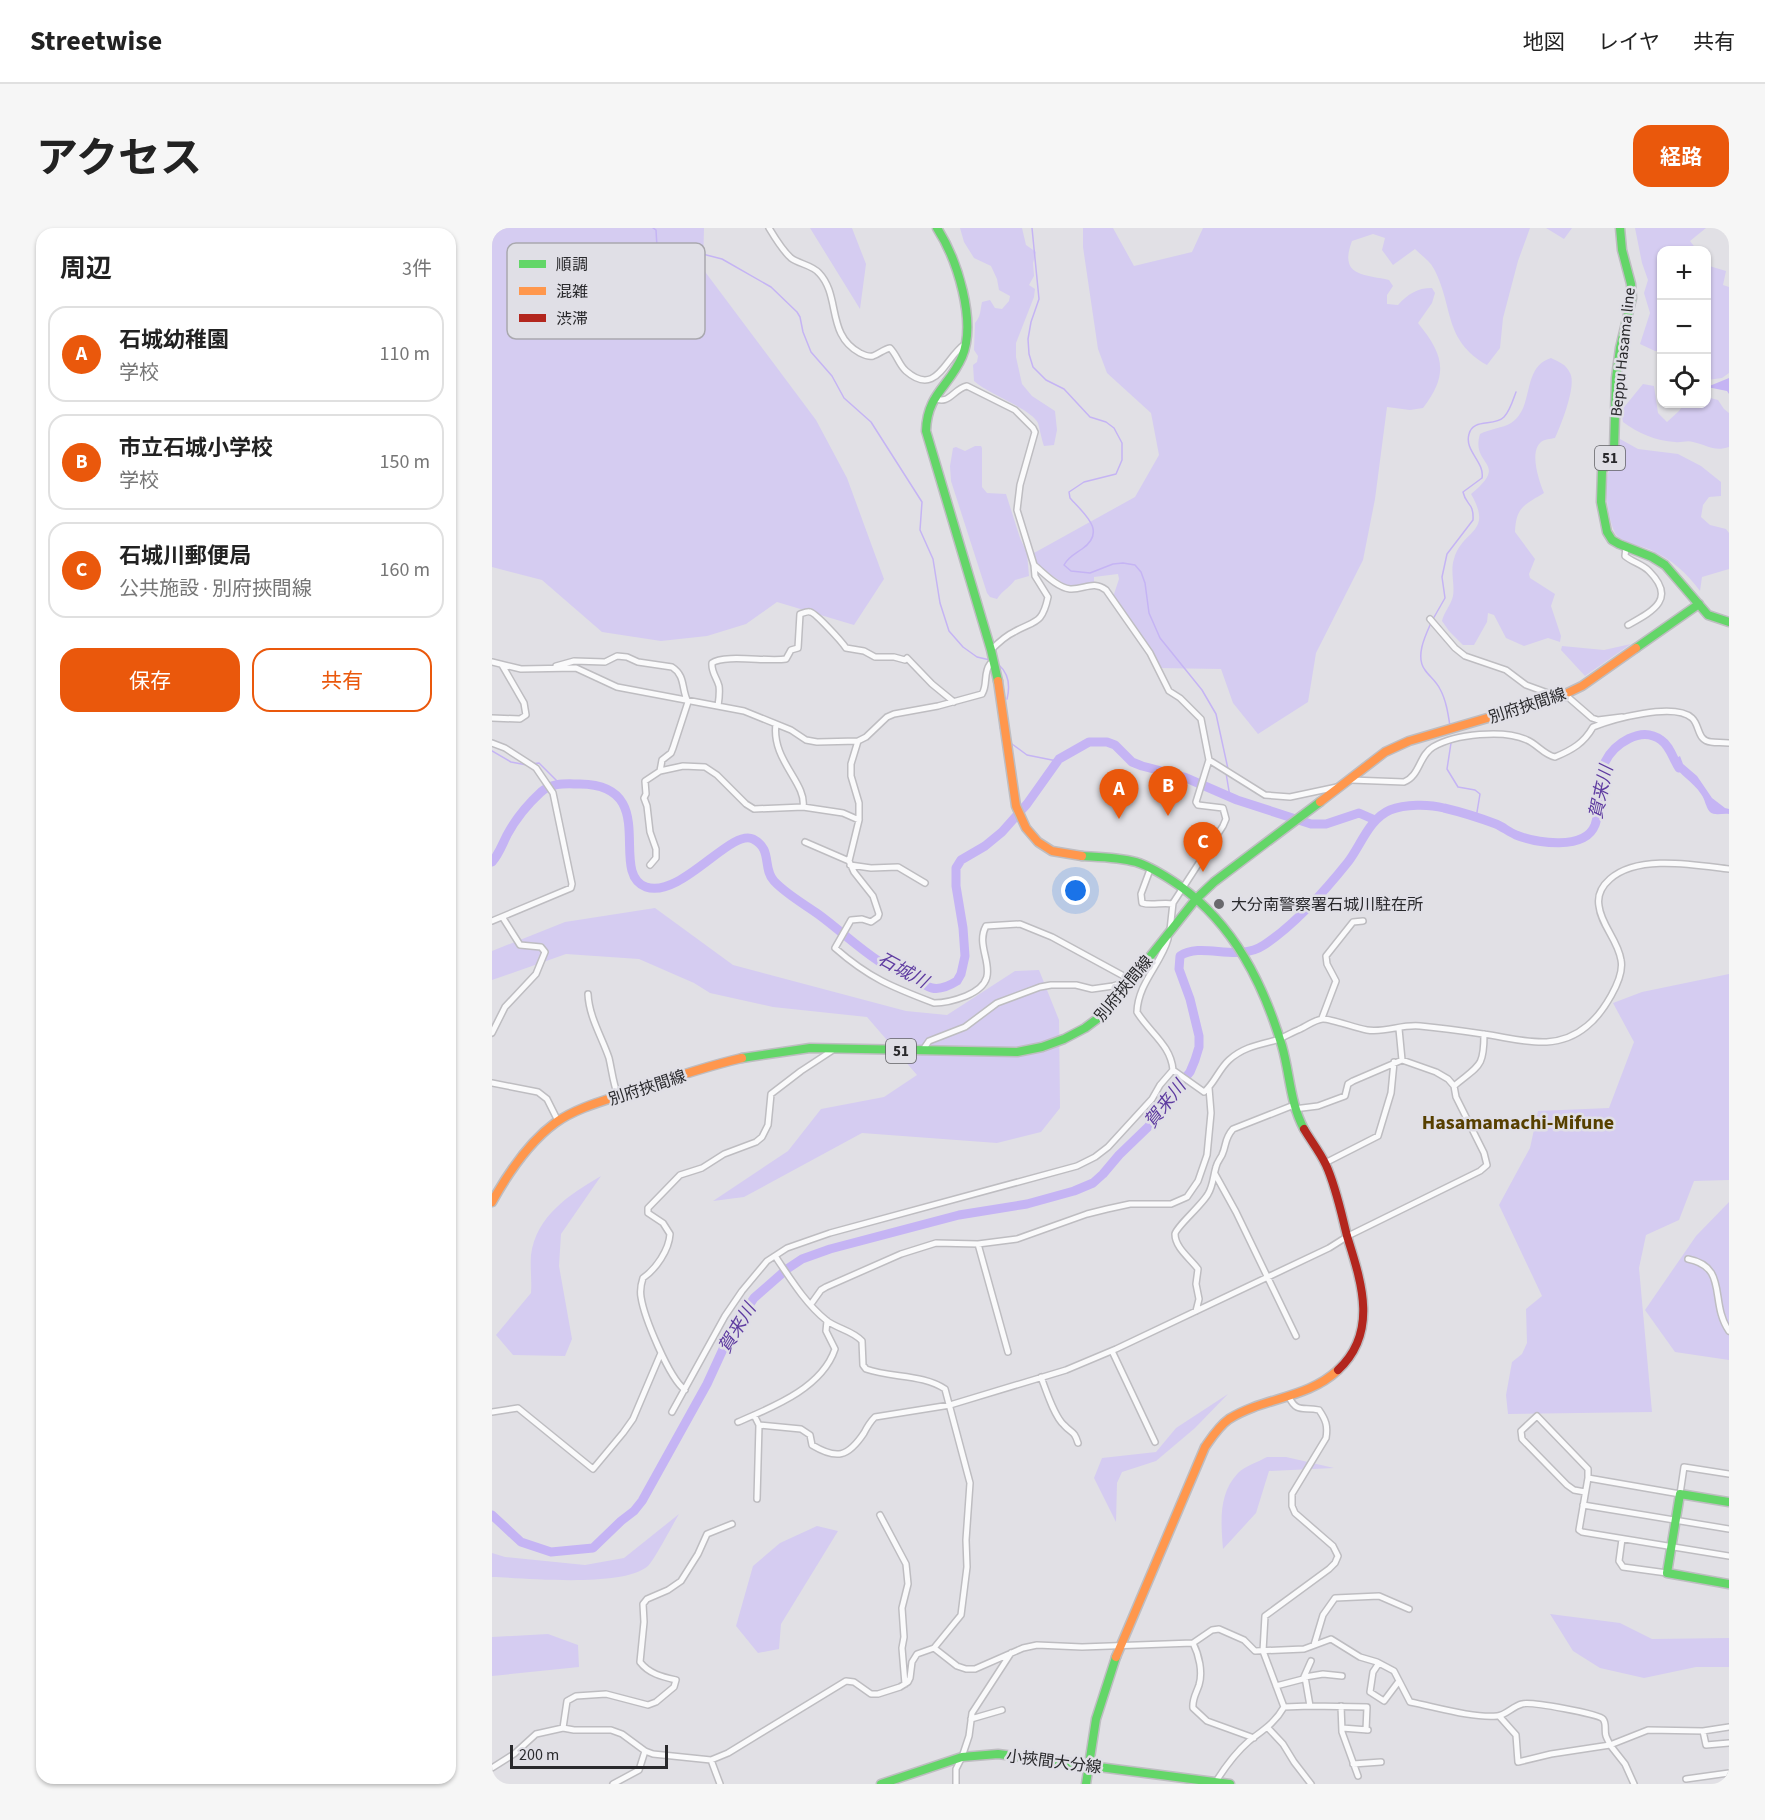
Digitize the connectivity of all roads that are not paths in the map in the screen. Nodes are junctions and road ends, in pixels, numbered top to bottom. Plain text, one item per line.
1 (769, 228) edge
2 (937, 228) edge
3 (1620, 228) edge
4 (967, 344) junction
5 (934, 398) junction
6 (1626, 547) junction
7 (1034, 565) junction
8 (1699, 604) junction
9 (1430, 619) dead end
10 (1729, 622) edge
11 (1629, 625) dead end
12 (991, 650) junction
13 (492, 662) edge
14 (994, 663) junction
15 (502, 665) junction
16 (549, 669) junction
17 (1558, 697) junction
18 (688, 702) junction
19 (954, 702) junction
20 (718, 706) junction
21 (1627, 717) junction
22 (492, 718) edge
23 (776, 724) junction
24 (858, 741) junction
25 (492, 743) edge
26 (1729, 743) edge
27 (1209, 760) junction
28 (660, 771) junction
29 (1347, 780) junction
30 (1338, 787) junction
31 (803, 807) junction
32 (860, 819) junction
33 (805, 842) dead end
34 (849, 863) junction
35 (650, 865) dead end
36 (1151, 867) junction
37 (1729, 869) edge
38 (925, 883) dead end
39 (1182, 889) junction
40 (1196, 899) junction
41 (1173, 904) junction
42 (503, 918) junction
43 (492, 921) edge
44 (1363, 921) dead end
45 (1170, 930) junction
46 (1131, 980) junction
47 (588, 994) dead end
48 (1322, 1018) junction
49 (1399, 1029) junction
50 (492, 1033) edge
51 (1484, 1034) junction
52 (1279, 1039) junction
53 (835, 1049) junction
54 (922, 1051) junction
55 (1402, 1060) junction
56 (1394, 1062) junction
57 (1176, 1071) junction
58 (492, 1083) edge
59 (1454, 1086) junction
60 (1209, 1088) junction
61 (618, 1096) junction
62 (1294, 1107) junction
63 (558, 1121) junction
64 (1325, 1163) junction
65 (1215, 1174) junction
66 (492, 1202) edge
67 (1347, 1236) junction
68 (978, 1244) junction
69 (775, 1256) junction
70 (1688, 1259) dead end
71 (1266, 1277) junction
72 (811, 1304) junction
73 (1196, 1311) junction
74 (827, 1321) junction
75 (1729, 1331) edge
76 (1296, 1336) dead end
77 (1112, 1351) junction
78 (1008, 1352) dead end
79 (661, 1353) junction
80 (1041, 1377) junction
81 (685, 1390) junction
82 (1289, 1397) junction
83 (950, 1405) junction
84 (492, 1412) edge
85 (672, 1412) dead end
86 (754, 1416) junction
87 (738, 1422) dead end
88 (759, 1425) junction
89 (1155, 1442) dead end
90 (1078, 1443) dead end
91 (1729, 1474) edge
92 (1588, 1479) junction
93 (1585, 1492) junction
94 (1680, 1494) junction
95 (757, 1499) dead end
96 (1729, 1502) edge
97 (1583, 1505) junction
98 (880, 1515) dead end
99 (1676, 1521) junction
100 (732, 1524) dead end
101 (1729, 1529) edge
102 (1622, 1539) junction
103 (1671, 1546) junction
104 (1729, 1556) edge
105 (1667, 1573) junction
106 (1729, 1584) edge
107 (1408, 1610) dead end
108 (1193, 1643) junction
109 (1121, 1645) junction
110 (1314, 1645) junction
111 (934, 1648) junction
112 (1263, 1651) junction
113 (1011, 1653) junction
114 (1311, 1661) dead end
115 (1379, 1662) junction
116 (1342, 1676) dead end
117 (1305, 1677) junction
118 (1399, 1681) junction
119 (905, 1684) junction
120 (1276, 1686) junction
121 (1310, 1706) junction
122 (1341, 1706) junction
123 (1284, 1707) junction
124 (1002, 1710) dead end
125 (1500, 1716) junction
126 (971, 1719) junction
127 (1729, 1727) edge
128 (563, 1728) junction
129 (1268, 1728) junction
130 (1342, 1728) junction
131 (1703, 1731) junction
132 (1254, 1738) junction
133 (1729, 1743) edge
134 (1610, 1745) junction
135 (645, 1751) junction
136 (962, 1757) junction
137 (711, 1760) junction
138 (1381, 1761) dead end
139 (1353, 1764) junction
140 (1089, 1765) junction
141 (492, 1768) edge
142 (1729, 1773) edge
143 (1358, 1776) dead end
144 (1686, 1779) dead end
145 (1215, 1783) edge
146 (614, 1784) edge
147 (720, 1784) edge
148 (881, 1784) edge
149 (956, 1784) edge
150 (1086, 1784) edge
151 (1230, 1784) edge
152 (1311, 1784) edge
153 (1634, 1784) edge

1 - 4 street
2 - 4 main road
3 - 6 main road, Beppu Hasama line / 51
4 - 5 main road
5 - 7 street
5 - 12 main road
6 - 8 main road, Beppu Hasama line / 51
6 - 11 street
7 - 12 street
7 - 27 street
8 - 10 main road, Beppu Hasama line / 51
8 - 17 main road, 別府挾間線 / 51
9 - 17 street
12 - 14 main road
13 - 15 street
14 - 19 street
14 - 36 main road
15 - 16 street
15 - 22 street
16 - 18 street
16 - 18 street
17 - 21 street
17 - 29 main road, 別府挾間線 / 51
18 - 20 street
18 - 28 street
19 - 20 street
19 - 24 street
20 - 23 street
21 - 26 street
21 - 29 street
23 - 24 street
23 - 31 street
24 - 32 street
25 - 42 street
27 - 30 street
27 - 39 street
28 - 31 street
28 - 35 street
29 - 30 main road, 別府挾間線 / 51
30 - 40 main road, 別府挾間線 / 51
31 - 32 street
32 - 34 street
33 - 34 street
34 - 38 street
34 - 46 street
36 - 39 main road
36 - 41 street
37 - 51 street
39 - 40 main road
39 - 41 street
40 - 45 main road, 別府挾間線 / 51
40 - 52 main road
41 - 45 street
42 - 43 street
42 - 50 street
44 - 48 street
45 - 46 main road, 別府挾間線 / 51
45 - 57 street
46 - 54 street
46 - 54 main road, 別府挾間線 / 51
47 - 61 street
48 - 49 street
48 - 52 street
49 - 51 street
49 - 55 street
51 - 59 street
52 - 60 street
52 - 62 main road
53 - 54 main road, 別府挾間線 / 51
53 - 61 main road, 別府挾間線 / 51
53 - 79 street
55 - 56 street
55 - 59 street
56 - 62 street
56 - 64 street
57 - 60 street
57 - 69 street
58 - 63 street
59 - 67 street
60 - 68 street
61 - 63 main road, 別府挾間線 / 51
62 - 64 main road
62 - 65 street
63 - 66 main road, 別府挾間線 / 51
64 - 67 main road
65 - 71 street
65 - 73 street
67 - 71 street
67 - 82 main road
68 - 72 street
68 - 78 street
69 - 72 street
69 - 81 street
70 - 75 street
71 - 73 street
71 - 76 street
72 - 74 street
73 - 77 street
74 - 83 street
74 - 86 street
77 - 80 street
77 - 89 street
79 - 81 street
79 - 84 street
80 - 83 street
80 - 90 street
81 - 85 street
82 - 109 main road
82 - 112 street
83 - 88 street
83 - 111 street
86 - 87 street
86 - 88 street
88 - 95 street
91 - 94 street
92 - 93 street
92 - 93 street
92 - 94 street
93 - 97 street
94 - 96 main road
94 - 99 main road
97 - 99 street
97 - 102 street
98 - 119 street
99 - 101 street
99 - 103 main road
100 - 128 street
102 - 103 street
102 - 105 street
103 - 104 street
103 - 105 main road
105 - 106 main road
107 - 110 street
108 - 109 street
108 - 112 street
108 - 132 street
109 - 113 street
109 - 140 main road
110 - 112 street
110 - 115 street
111 - 113 street
111 - 119 street
112 - 120 street
113 - 126 street
114 - 117 street
115 - 118 street
115 - 118 street
116 - 117 street
117 - 120 street
117 - 121 street
118 - 125 street
119 - 137 street
120 - 123 street
121 - 122 street
121 - 123 street
122 - 130 street
122 - 130 street
123 - 129 street
124 - 126 street
125 - 134 street
125 - 134 street
126 - 136 street
127 - 131 street
128 - 135 street
128 - 141 street
129 - 132 street
129 - 152 street
130 - 139 street
131 - 133 street
131 - 134 street
132 - 145 street
134 - 153 street
135 - 137 street
135 - 146 street
136 - 140 main road, 小挾間大分線
136 - 148 main road, 小挾間大分線
136 - 149 street
137 - 147 street
138 - 139 street
139 - 143 street
140 - 145 main road, 小挾間大分線
140 - 150 main road
142 - 144 street
145 - 151 main road, 小挾間大分線

